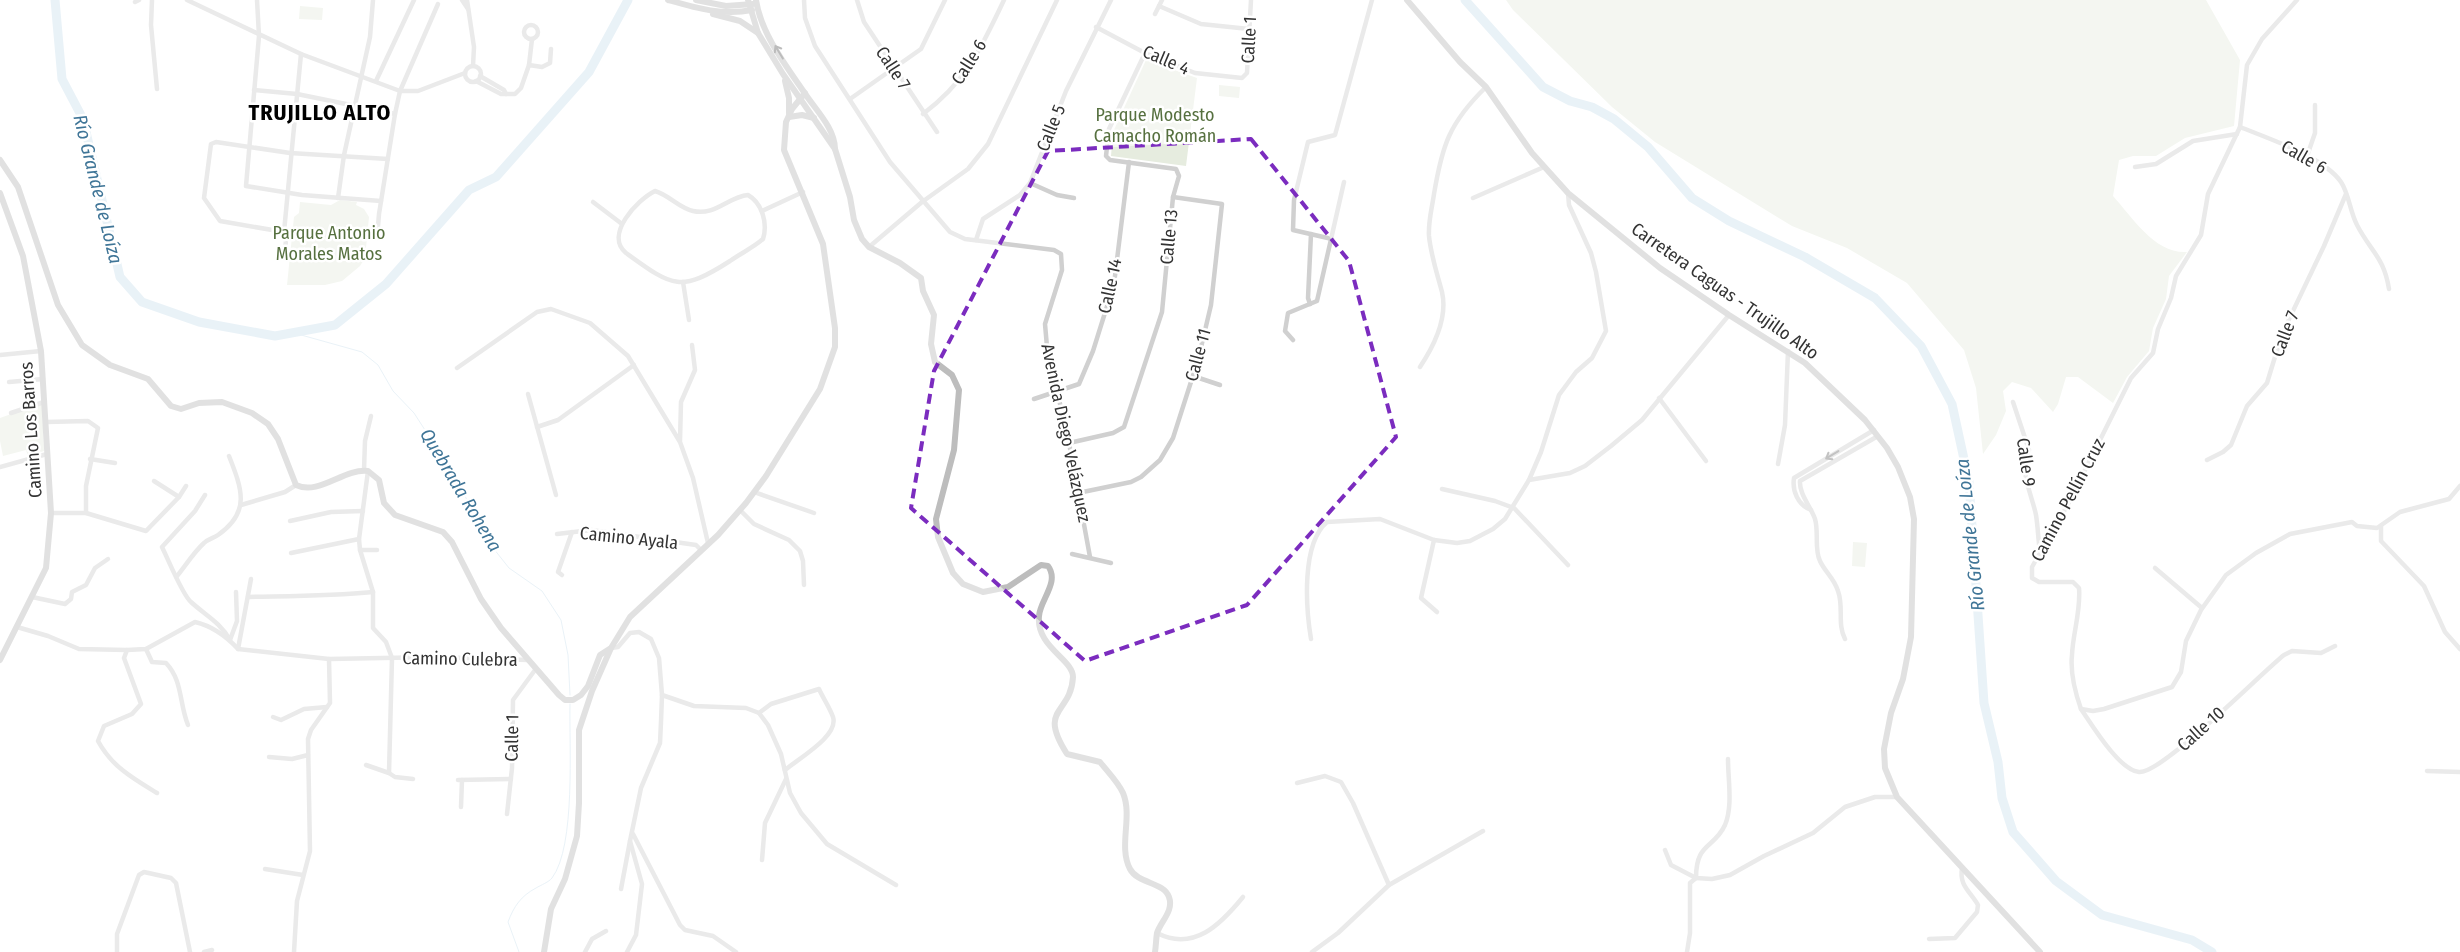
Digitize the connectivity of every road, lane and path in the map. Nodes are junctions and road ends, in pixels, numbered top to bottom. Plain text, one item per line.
1 (152, 0) edge
2 (187, 0) edge
3 (256, 0) edge
4 (372, 0) edge
5 (413, 0) edge
6 (462, 0) edge
7 (469, 0) edge
8 (668, 0) edge
9 (696, 0) edge
10 (804, 0) edge
11 (857, 0) edge
12 (945, 0) edge
13 (1004, 0) edge
14 (1057, 0) edge
15 (1111, 0) edge
16 (1162, 0) edge
17 (1251, 0) edge
18 (1372, 0) edge
19 (1407, 0) edge
20 (2295, 2) edge
21 (438, 4) dead end
22 (757, 4) edge
23 (749, 5) edge
24 (1159, 6) junction
25 (705, 10) junction
26 (470, 12) junction
27 (1155, 14) dead end
28 (1096, 27) junction
29 (1249, 29) junction
30 (758, 33) junction
31 (259, 36) junction
32 (532, 39) dead end
33 (551, 49) dead end
34 (1145, 53) junction
35 (301, 54) junction
36 (529, 65) junction
37 (473, 66) junction
38 (894, 69) junction
39 (465, 74) junction
40 (784, 74) junction
41 (360, 76) junction
42 (480, 76) junction
43 (1242, 78) joint
44 (376, 81) junction
45 (476, 81) junction
46 (1486, 87) junction
47 (157, 89) dead end
48 (254, 90) junction
49 (400, 91) junction
50 (297, 94) junction
51 (506, 94) junction
52 (802, 96) junction
53 (850, 99) junction
54 (354, 106) junction
55 (2315, 106) dead end
56 (395, 114) junction
57 (923, 114) junction
58 (789, 117) junction
59 (814, 118) junction
60 (2240, 127) junction
61 (937, 132) dead end
62 (2237, 134) junction
63 (249, 147) junction
64 (835, 149) junction
65 (290, 153) junction
66 (344, 155) junction
67 (2307, 156) junction
68 (388, 159) junction
69 (0, 160) edge
70 (1129, 162) junction
71 (1544, 167) junction
72 (2135, 167) dead end
73 (1344, 182) dead end
74 (1030, 183) junction
75 (803, 192) junction
76 (0, 193) edge
77 (287, 193) junction
78 (1568, 193) junction
79 (2346, 194) junction
80 (338, 198) junction
81 (1074, 198) dead end
82 (1173, 198) junction
83 (1473, 198) dead end
84 (381, 201) junction
85 (593, 202) dead end
86 (922, 202) junction
87 (762, 211) junction
88 (622, 224) junction
89 (284, 232) junction
90 (1311, 234) junction
91 (377, 238) dead end
92 (1332, 239) junction
93 (976, 240) junction
94 (869, 247) junction
95 (285, 253) dead end
96 (683, 282) junction
97 (2389, 289) dead end
98 (1310, 304) junction
99 (1729, 315) junction
100 (689, 320) dead end
101 (1293, 340) dead end
102 (692, 344) dead end
103 (41, 351) junction
104 (1788, 351) junction
105 (0, 355) edge
106 (634, 365) junction
107 (1420, 367) dead end
108 (457, 368) dead end
109 (1193, 376) junction
110 (43, 379) junction
111 (9, 382) dead end
112 (1220, 385) dead end
113 (1058, 392) junction
114 (528, 394) dead end
115 (1659, 398) junction
116 (1034, 399) dead end
117 (44, 402) junction
118 (2013, 402) dead end
119 (11, 413) dead end
120 (371, 416) dead end
121 (46, 422) junction
122 (537, 427) junction
123 (1876, 433) junction
124 (680, 442) junction
125 (1069, 443) junction
126 (47, 454) junction
127 (230, 456) dead end
128 (90, 459) junction
129 (2207, 460) dead end
130 (1706, 462) dead end
131 (116, 463) dead end
132 (1778, 464) dead end
133 (0, 467) edge
134 (366, 470) junction
135 (1529, 480) junction
136 (154, 481) dead end
137 (296, 485) junction
138 (186, 486) dead end
139 (2460, 486) edge
140 (1442, 489) dead end
141 (754, 492) junction
142 (1078, 493) junction
143 (556, 495) dead end
144 (205, 496) dead end
145 (179, 497) junction
146 (242, 505) junction
147 (1514, 508) junction
148 (740, 510) junction
149 (362, 511) junction
150 (51, 513) junction
151 (86, 513) junction
152 (814, 513) dead end
153 (290, 521) dead end
154 (2381, 526) junction
155 (572, 532) junction
156 (557, 534) dead end
157 (359, 539) junction
158 (1434, 540) junction
159 (708, 543) junction
160 (700, 549) junction
161 (360, 550) junction
162 (377, 550) dead end
163 (2040, 552) junction
164 (290, 553) dead end
165 (1072, 554) dead end
166 (1090, 557) junction
167 (108, 559) dead end
168 (1111, 563) dead end
169 (1568, 565) dead end
170 (2156, 568) dead end
171 (562, 575) dead end
172 (177, 576) junction
173 (252, 579) dead end
174 (804, 585) dead end
175 (236, 592) dead end
176 (373, 592) junction
177 (32, 597) junction
178 (248, 597) junction
179 (2202, 608) junction
180 (1438, 612) dead end
181 (17, 627) junction
182 (1311, 639) dead end
183 (1845, 639) dead end
184 (230, 640) junction
185 (2335, 646) dead end
186 (611, 648) junction
187 (146, 649) junction
188 (238, 649) junction
189 (2460, 649) edge
190 (127, 650) junction
191 (392, 658) junction
192 (329, 659) junction
193 (0, 660) edge
194 (527, 660) junction
195 (535, 670) junction
196 (662, 695) junction
197 (327, 707) junction
198 (2081, 709) junction
199 (760, 713) junction
200 (273, 717) dead end
201 (188, 725) dead end
202 (308, 755) junction
203 (269, 756) dead end
204 (1728, 759) dead end
205 (366, 765) dead end
206 (785, 770) junction
207 (2427, 771) dead end
208 (2460, 772) edge
209 (389, 773) junction
210 (413, 779) dead end
211 (511, 779) junction
212 (786, 779) junction
213 (1298, 784) dead end
214 (157, 793) dead end
215 (1898, 797) junction
216 (461, 807) dead end
217 (506, 814) dead end
218 (1483, 831) dead end
219 (633, 834) junction
220 (630, 841) junction
221 (1665, 850) dead end
222 (762, 860) dead end
223 (266, 868) dead end
224 (1962, 868) junction
225 (303, 875) junction
226 (1696, 878) junction
227 (896, 885) dead end
228 (1389, 885) junction
229 (620, 889) dead end
230 (1243, 897) dead end
231 (606, 931) dead end
232 (1158, 933) junction
233 (1930, 939) dead end
234 (212, 950) dead end
235 (117, 952) edge
236 (190, 952) edge
237 (204, 952) edge
238 (294, 952) edge
239 (544, 952) edge
240 (585, 952) edge
241 (627, 952) edge
242 (736, 952) edge
243 (1155, 952) edge
244 (1312, 952) edge
245 (1687, 952) edge
246 (2040, 952) edge

1 - 47 street
2 - 31 street
3 - 31 street
4 - 41 street
5 - 44 street
6 - 26 street
7 - 26 street
8 - 25 street
9 - 23 street
10 - 53 street, Avenida Diego Velázquez
11 - 38 street, Calle 7
12 - 38 street
13 - 57 street, Calle 6
14 - 86 street
15 - 28 street, Calle 5
16 - 24 street
17 - 29 street, Calle 1
18 - 90 street
19 - 46 street, Carretera Caguas - Trujillo Alto
20 - 60 street, Camino Pellín Cruz
21 - 49 street
22 - 23 street
52 -> 22 street
23 - 25 street
23 - 30 street
24 - 27 street
24 - 29 street
25 - 30 street
26 - 37 street
28 - 34 street, Calle 4
28 - 74 street, Calle 5
29 - 43 street, Calle 1
30 - 40 street
31 - 35 street
31 - 48 street
32 - 36 street
33 - 36 street
34 - 43 street, Calle 4
34 - 70 street, Calle 13
35 - 41 street
35 - 50 street
36 - 51 street
37 - 39 street
37 - 42 street
38 - 53 street
38 - 57 street, Calle 7
39 - 45 street
39 - 49 street
40 - 52 street
40 - 58 street
41 - 44 street
41 - 54 street
42 - 45 street
42 - 51 street
44 - 49 street
45 - 51 street
46 - 71 street, Carretera Caguas - Trujillo Alto
46 - 107 street
48 - 50 street
48 - 63 street
49 - 56 street
50 - 54 street
50 - 65 street
52 - 58 street
52 - 59 street
52 - 64 street
53 - 86 street, Avenida Diego Velázquez
54 - 56 street
54 - 66 street
55 - 67 street
56 - 68 street
57 - 61 street, Calle 7
58 - 59 street
58 - 75 street
59 - 64 street
60 - 62 street, Camino Pellín Cruz
60 - 67 street, Calle 6
62 - 72 street
62 - 163 street, Camino Pellín Cruz
63 - 65 street
63 - 77 street
63 - 89 street
64 - 94 street
65 - 66 street
65 - 77 street
66 - 68 street
66 - 80 street
67 - 79 street, Calle 6
68 - 84 street
69 - 137 street
70 - 82 street, Calle 13
70 - 113 street, Calle 14
71 - 78 street, Carretera Caguas - Trujillo Alto
71 - 83 street
73 - 92 street
74 - 81 street
74 - 93 street, Calle 5
75 - 87 street
75 - 141 street
76 - 103 street, Camino Los Barros
77 - 80 street
77 - 89 street
78 - 99 street, Carretera Caguas - Trujillo Alto
78 - 135 street
79 - 97 street, Calle 6
79 - 129 street, Calle 7
80 - 84 street
82 - 109 street, Calle 11
82 - 125 street, Calle 13
84 - 91 street
85 - 88 street
86 - 93 street, Avenida Diego Velázquez
86 - 94 street
87 - 88 street
87 - 96 street
88 - 96 street
89 - 95 street
90 - 92 street
90 - 98 street
92 - 98 street
93 - 113 street, Avenida Diego Velázquez
94 - 232 street
96 - 100 street
98 - 101 street
99 - 104 street, Carretera Caguas - Trujillo Alto
99 - 115 street
102 - 124 street
103 - 105 street
103 - 110 street, Camino Los Barros
104 - 123 street, Carretera Caguas - Trujillo Alto
104 - 132 street
106 - 108 street
106 - 122 street
106 - 124 street
109 - 112 street
109 - 142 street, Calle 11
110 - 111 street
110 - 117 street, Camino Los Barros
113 - 116 street, Calle 14
113 - 125 street, Avenida Diego Velázquez
114 - 122 street
115 - 130 street
115 - 135 street
117 - 119 street
117 - 121 street, Camino Los Barros
118 - 163 street, Calle 9
120 - 134 street
121 - 126 street, Camino Los Barros
121 - 128 street
122 - 143 street
123 - 183 street
123 - 215 street, Carretera Caguas - Trujillo Alto
124 - 159 street
125 - 142 street, Avenida Diego Velázquez
126 - 133 street
126 - 150 street, Camino Los Barros
127 - 146 street
128 - 131 street
128 - 151 street
134 - 137 street
134 - 149 street
134 - 194 street
135 - 147 street
136 - 145 street
137 - 146 street
138 - 145 street
139 - 154 street
140 - 147 street
141 - 148 street
141 - 152 street
142 - 166 street, Avenida Diego Velázquez
144 - 172 street
145 - 151 street
146 - 172 street
147 - 158 street
147 - 169 street
148 - 159 street
148 - 174 street
149 - 153 street
149 - 157 street
150 - 151 street
150 - 177 street, Camino Los Barros
154 - 179 street
154 - 189 street
155 - 156 street, Camino Ayala
155 - 160 street, Camino Ayala
155 - 171 street
157 - 161 street
157 - 164 street
158 - 180 street
158 - 182 street
159 - 160 street
160 - 186 street
161 - 162 street
161 - 176 street
163 - 198 street, Camino Pellín Cruz
165 - 166 street
166 - 168 street
167 - 177 street
170 - 179 street
172 - 184 street
173 - 178 street
175 - 184 street
176 - 178 street
176 - 191 street
177 - 181 street, Camino Los Barros
178 - 188 street
179 - 198 street
181 - 190 street
181 - 193 street, Camino Los Barros
184 - 187 street
184 - 188 street
185 - 198 street, Calle 10
186 - 195 street
186 - 196 street
186 - 239 street
187 - 190 street
187 - 201 street
188 - 192 street, Camino Culebra
190 - 214 street
191 - 192 street, Camino Culebra
191 - 194 street, Camino Culebra
191 - 209 street
192 - 197 street
194 - 195 street
195 - 211 street, Calle 1
196 - 199 street
196 - 219 street
197 - 200 street
197 - 202 street
199 - 206 street
199 - 206 street
202 - 203 street
202 - 225 street
204 - 226 street
205 - 209 street
206 - 212 street
207 - 208 street
209 - 210 street
211 - 216 street
211 - 217 street, Calle 1
212 - 222 street
212 - 227 street
213 - 228 street
215 - 224 street, Carretera Caguas - Trujillo Alto
215 - 226 street
218 - 228 street
219 - 220 street
219 - 242 street
220 - 229 street
220 - 241 street
221 - 226 street
223 - 225 street
224 - 233 street
224 - 246 street, Carretera Caguas - Trujillo Alto
225 - 238 street
226 - 245 street
228 - 244 street
230 - 232 street
231 - 240 street
232 - 243 street
234 - 237 street
235 - 236 street

